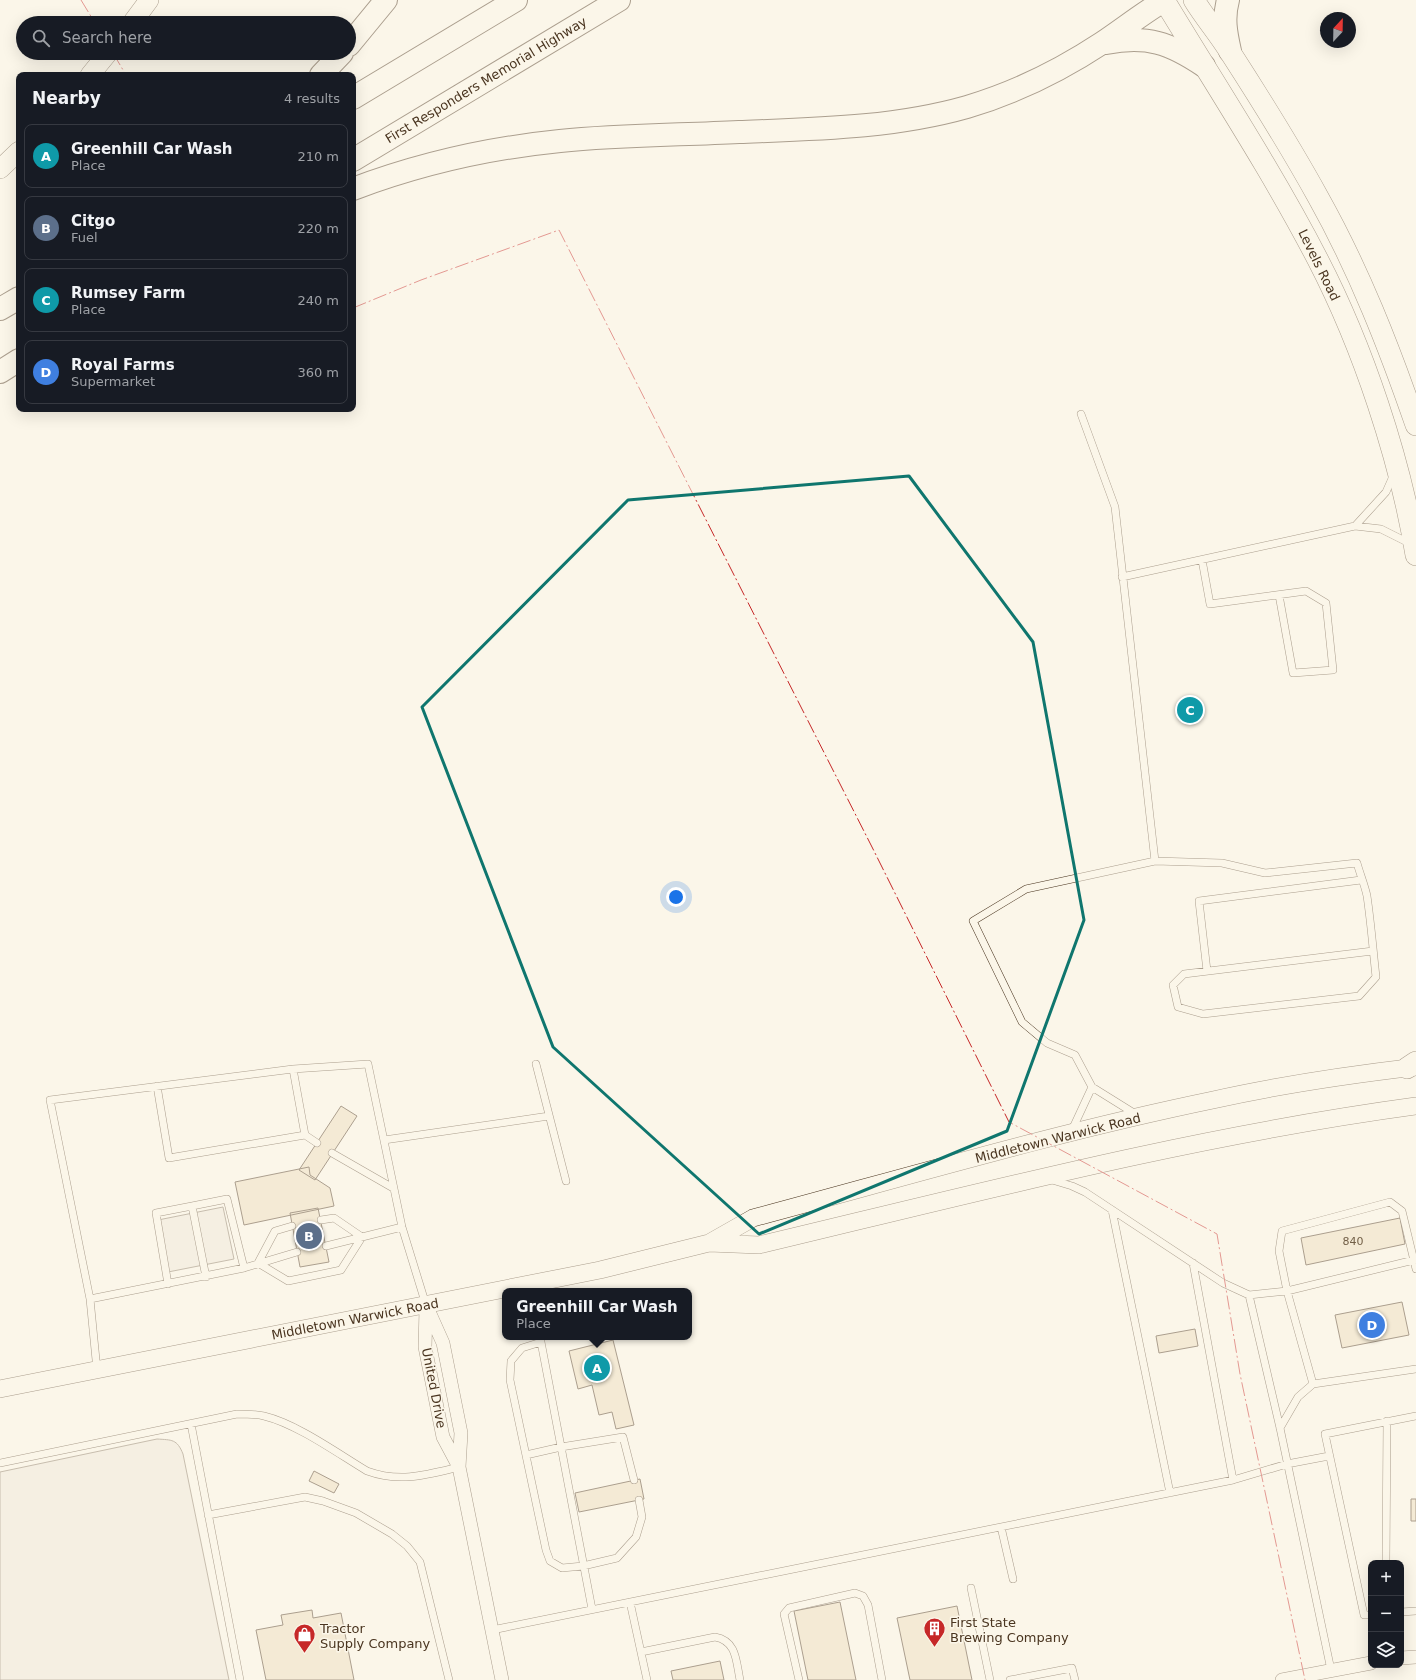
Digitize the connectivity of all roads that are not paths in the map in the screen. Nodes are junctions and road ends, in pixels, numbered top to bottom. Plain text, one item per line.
1 (149, 0) edge
2 (386, 0) edge
3 (516, 0) edge
4 (619, 0) edge
5 (1164, 0) edge
6 (1194, 0) edge
7 (1228, 0) edge
8 (137, 16) edge
9 (356, 36) edge
10 (1102, 43) junction
11 (1230, 51) junction
12 (102, 60) edge
13 (335, 60) edge
14 (1204, 66) junction
15 (92, 72) edge
16 (324, 72) edge
17 (356, 96) edge
18 (16, 154) edge
19 (356, 158) edge
20 (0, 169) edge
21 (356, 188) edge
22 (16, 300) edge
23 (0, 310) edge
24 (16, 362) edge
25 (0, 372) edge
26 (1080, 414) dead end
27 (1416, 425) edge
28 (1396, 468) junction
29 (1355, 526) junction
30 (1415, 551) edge
31 (1202, 560) junction
32 (1122, 577) junction
33 (1279, 595) junction
34 (1155, 861) junction
35 (1361, 880) junction
36 (1373, 951) junction
37 (1207, 971) junction
38 (536, 1064) dead end
39 (1413, 1066) edge
40 (293, 1069) junction
41 (157, 1086) junction
42 (1092, 1087) junction
43 (1416, 1106) edge
44 (549, 1116) junction
45 (1140, 1117) junction
46 (1071, 1132) junction
47 (305, 1135) junction
48 (384, 1140) junction
49 (317, 1143) dead end
50 (332, 1153) dead end
51 (1042, 1178) junction
52 (566, 1182) dead end
53 (393, 1188) junction
54 (192, 1206) junction
55 (1112, 1210) junction
56 (321, 1220) dead end
57 (292, 1226) dead end
58 (402, 1227) junction
59 (362, 1237) junction
60 (709, 1243) junction
61 (326, 1246) dead end
62 (297, 1252) dead end
63 (1414, 1260) junction
64 (258, 1263) junction
65 (1193, 1264) junction
66 (244, 1268) junction
67 (1416, 1269) edge
68 (206, 1277) junction
69 (168, 1284) junction
70 (511, 1288) edge
71 (502, 1290) edge
72 (1287, 1291) junction
73 (1249, 1295) junction
74 (90, 1300) junction
75 (426, 1305) junction
76 (1416, 1369) edge
77 (97, 1370) junction
78 (1313, 1384) junction
79 (0, 1389) edge
80 (1416, 1416) edge
81 (1387, 1421) junction
82 (191, 1424) junction
83 (1280, 1428) junction
84 (561, 1447) junction
85 (526, 1455) junction
86 (1329, 1456) junction
87 (0, 1463) edge
88 (1287, 1464) junction
89 (459, 1468) junction
90 (634, 1480) dead end
91 (1234, 1480) junction
92 (1170, 1493) junction
93 (639, 1500) dead end
94 (208, 1515) junction
95 (1001, 1527) junction
96 (1386, 1560) edge
97 (583, 1566) junction
98 (1013, 1579) dead end
99 (971, 1588) dead end
100 (630, 1602) junction
101 (592, 1609) junction
102 (1416, 1611) edge
103 (1404, 1612) edge
104 (1368, 1614) edge
105 (492, 1630) junction
106 (641, 1652) junction
107 (1416, 1656) edge
108 (1404, 1658) edge
109 (1368, 1663) edge
110 (1331, 1670) junction
111 (240, 1680) edge
112 (449, 1680) edge
113 (502, 1680) edge
114 (647, 1680) edge
115 (740, 1680) edge
116 (799, 1680) edge
117 (882, 1680) edge
118 (990, 1680) edge
119 (1010, 1680) edge
120 (1075, 1680) edge
121 (1282, 1680) edge

1 - 8 main road
2 - 9 highway
3 - 17 highway
4 - 19 highway, First Responders Memorial Highway
5 - 10 highway
5 - 14 main road, Levels Road
6 - 11 main road
7 - 11 highway
10 - 14 highway
10 - 21 highway
11 - 27 main road
12 - 15 main road
13 - 16 highway
14 - 28 main road, Levels Road
18 - 20 main road
22 - 23 highway
24 - 25 highway
26 - 32 lane
28 - 29 lane
28 - 30 main road, Levels Road
29 - 30 lane
29 - 31 lane
31 - 32 lane
31 - 33 lane
32 - 34 lane
33 - 33 lane
34 - 35 lane
34 - 42 lane
35 - 36 lane
35 - 37 lane
36 - 37 lane
36 - 37 lane
38 - 44 lane
39 - 45 street, Middletown Warwick Road
40 - 41 lane
40 - 47 lane
40 - 48 lane
41 - 47 lane
41 - 74 lane
42 - 45 lane
42 - 46 lane
43 - 51 street, Middletown Warwick Road
44 - 48 lane
44 - 52 lane
45 - 46 street, Middletown Warwick Road
46 - 60 street, Middletown Warwick Road
47 - 49 lane
48 - 53 lane
50 - 53 lane
51 - 55 lane
51 - 60 street, Middletown Warwick Road
53 - 58 lane
54 - 66 lane
54 - 68 lane
54 - 69 lane
55 - 65 lane
55 - 92 lane
56 - 59 lane
57 - 64 lane
58 - 59 lane
58 - 75 lane
59 - 61 lane
59 - 64 lane
60 - 70 street, Middletown Warwick Road
62 - 64 lane
63 - 67 lane
63 - 72 lane
63 - 72 lane
64 - 66 lane
65 - 73 lane
65 - 91 lane
66 - 68 lane
68 - 69 lane
69 - 74 lane
71 - 75 street, Middletown Warwick Road
72 - 73 lane
72 - 78 lane
73 - 83 lane
74 - 77 lane
75 - 77 street, Middletown Warwick Road
75 - 89 street, United Drive
75 - 89 street, United Drive
76 - 78 lane
77 - 79 street, Middletown Warwick Road
78 - 83 lane
80 - 81 lane
81 - 86 lane
81 - 96 lane
82 - 87 lane
82 - 89 lane
82 - 94 lane
83 - 88 lane
84 - 85 lane
84 - 85 lane
84 - 90 lane
84 - 97 lane
85 - 97 lane
86 - 88 lane
86 - 104 lane
88 - 91 lane
88 - 110 lane
89 - 105 street, United Drive
91 - 92 lane
92 - 95 lane
93 - 97 lane
94 - 111 lane
94 - 112 lane
95 - 98 lane
95 - 100 lane
97 - 101 lane
99 - 118 lane
100 - 101 lane
100 - 106 lane
101 - 105 lane
102 - 103 lane
105 - 113 street, United Drive
106 - 114 lane
106 - 115 lane
107 - 108 street
109 - 110 street
110 - 121 street
116 - 117 lane
119 - 120 lane

